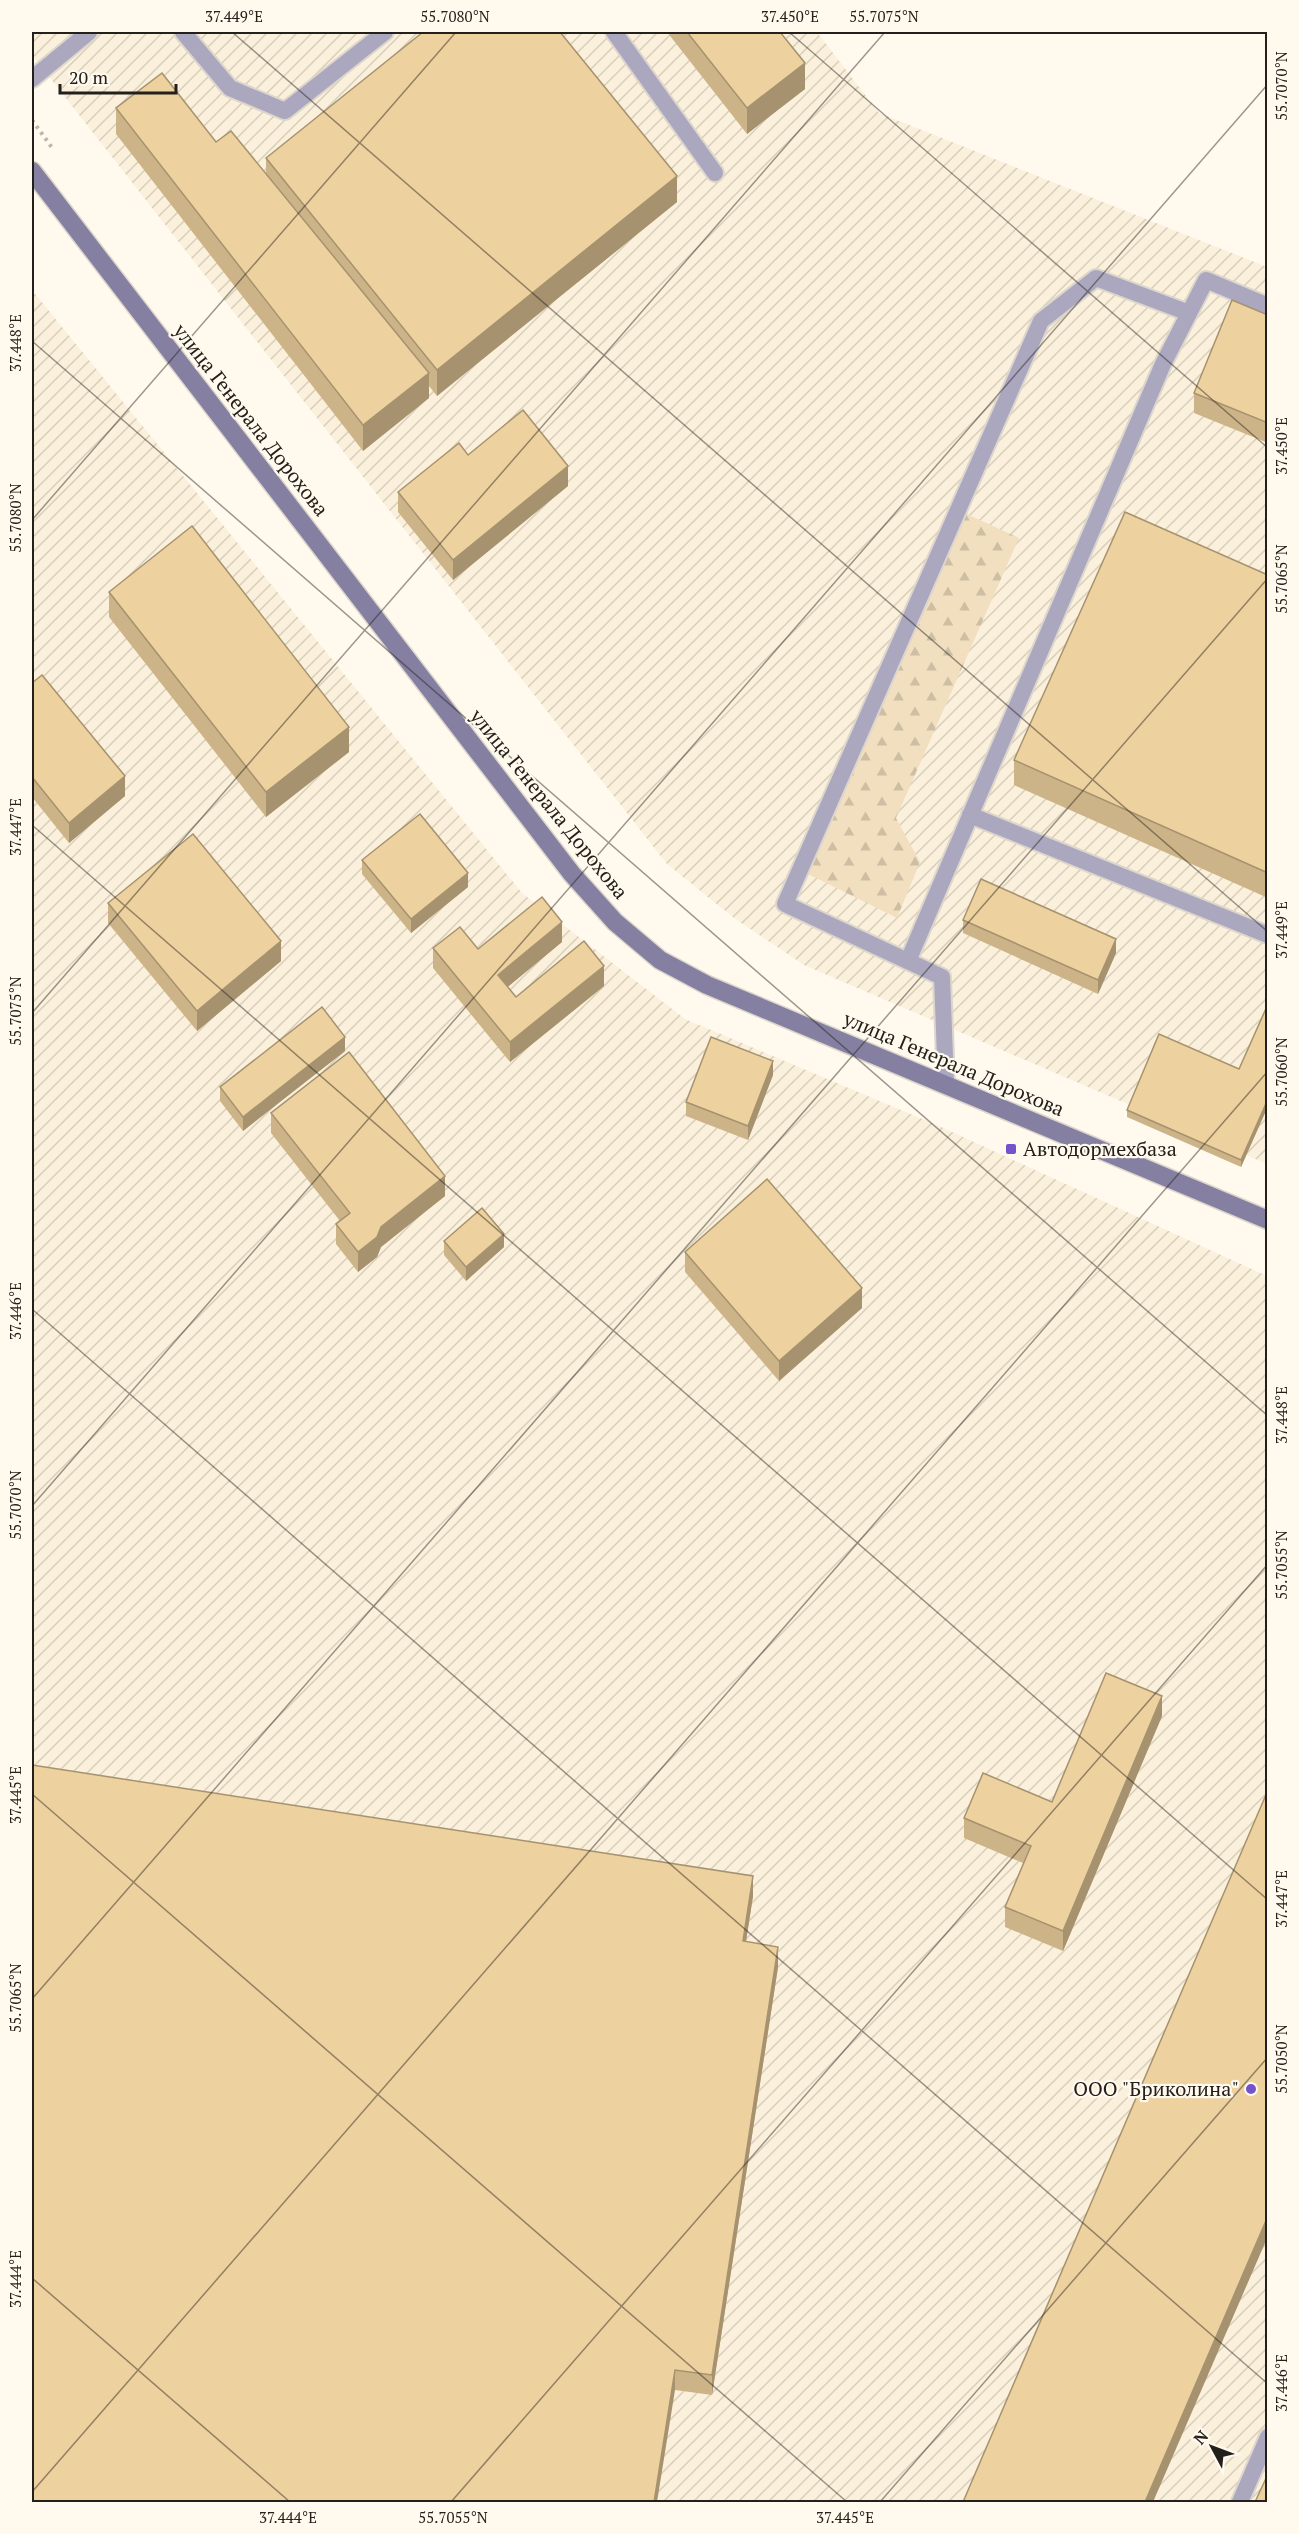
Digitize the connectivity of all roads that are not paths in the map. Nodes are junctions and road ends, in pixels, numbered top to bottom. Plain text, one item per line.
1 (89, 32) edge
2 (183, 32) edge
3 (385, 32) edge
4 (614, 32) edge
5 (32, 79) edge
6 (32, 171) edge
7 (716, 173) dead end
8 (1268, 306) edge
9 (1189, 313) junction
10 (970, 815) junction
11 (1268, 935) edge
12 (908, 962) junction
13 (946, 1084) junction
14 (1268, 1220) edge
15 (1268, 2437) edge
16 (1240, 2502) edge

1 - 5 lane
2 - 3 lane
4 - 7 lane
6 - 13 street, улица Генерала Дорохова
8 - 9 lane
9 - 10 lane
9 - 12 lane
10 - 11 lane
10 - 12 lane
12 - 13 lane
13 - 14 street, улица Генерала Дорохова
15 - 16 lane

